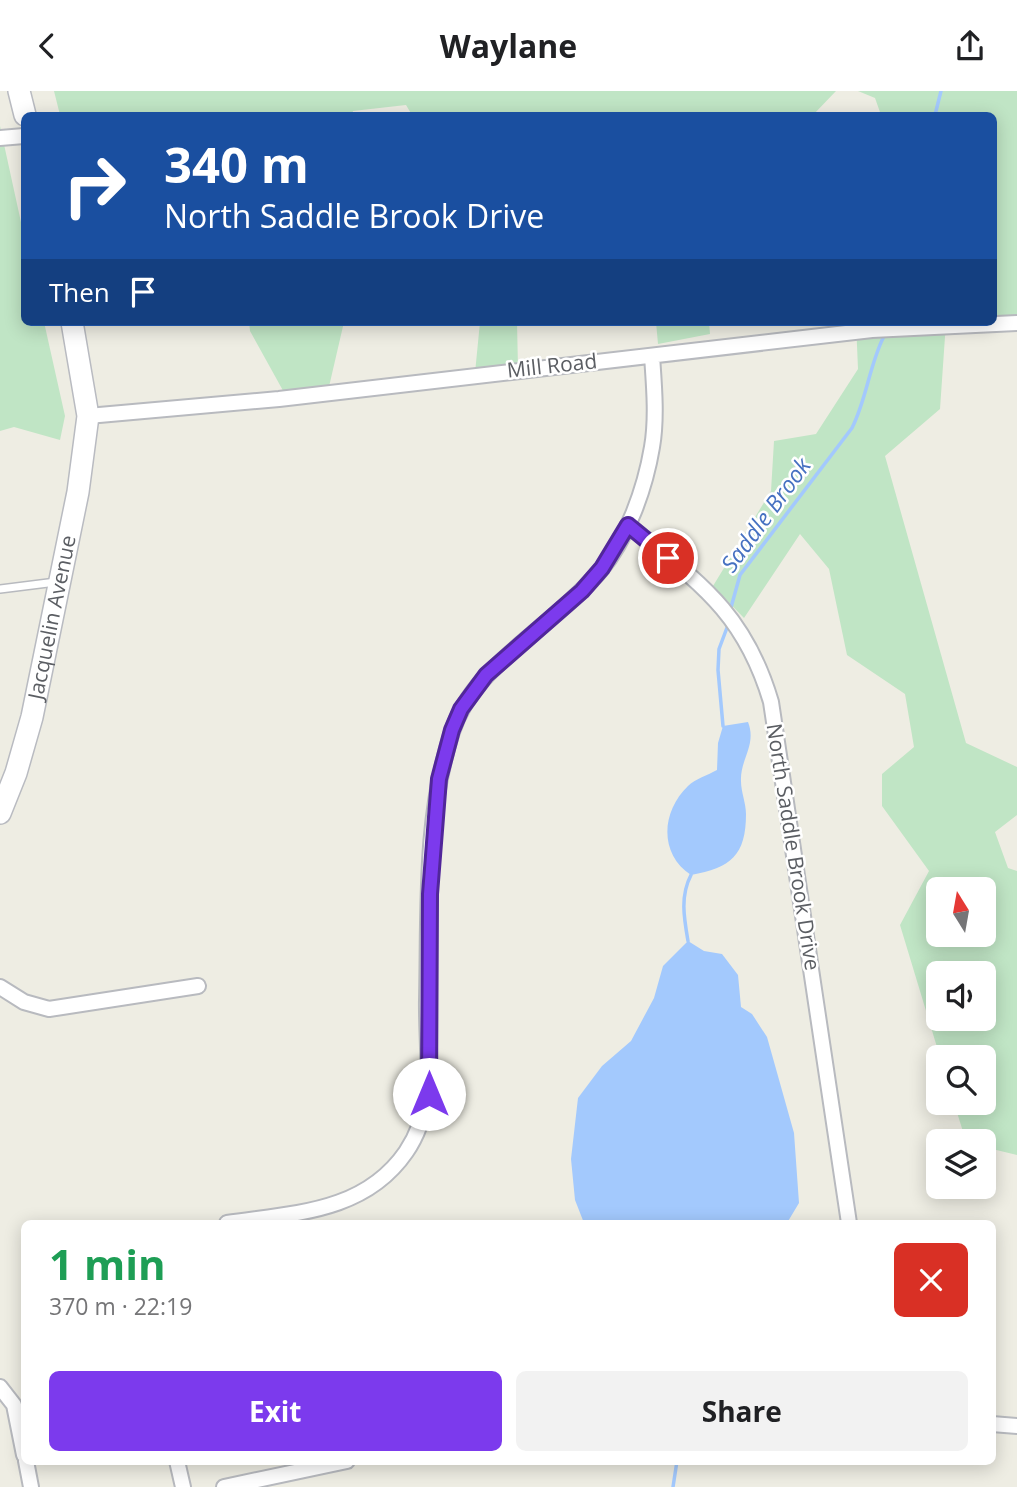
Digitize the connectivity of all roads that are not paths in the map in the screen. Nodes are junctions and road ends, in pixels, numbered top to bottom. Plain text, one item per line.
1 (19, 91) edge
2 (24, 112) edge
3 (21, 136) edge
4 (0, 138) edge
5 (1017, 323) edge
6 (997, 324) edge
7 (73, 326) edge
8 (955, 326) edge
9 (652, 356) junction
10 (88, 416) junction
11 (628, 525) junction
12 (61, 582) junction
13 (0, 589) edge
14 (0, 813) edge
15 (198, 986) dead end
16 (0, 987) edge
17 (246, 1220) edge
18 (849, 1220) edge
19 (0, 1387) edge
20 (996, 1424) edge
21 (1017, 1426) edge
22 (21, 1440) edge
23 (27, 1465) edge
24 (178, 1465) edge
25 (328, 1465) edge
26 (31, 1487) edge
27 (183, 1487) edge
28 (223, 1487) edge

1 - 2 main road
3 - 4 street
5 - 6 street, Mill Road
7 - 10 main road, Jacquelin Avenue
8 - 9 street, Mill Road
9 - 10 street, Mill Road
9 - 11 street
10 - 12 main road, Jacquelin Avenue
11 - 17 street
11 - 18 street, North Saddle Brook Drive
12 - 13 lane
12 - 14 main road, Jacquelin Avenue
15 - 16 street
19 - 22 street
20 - 21 street
23 - 26 street
24 - 27 street
25 - 28 street

